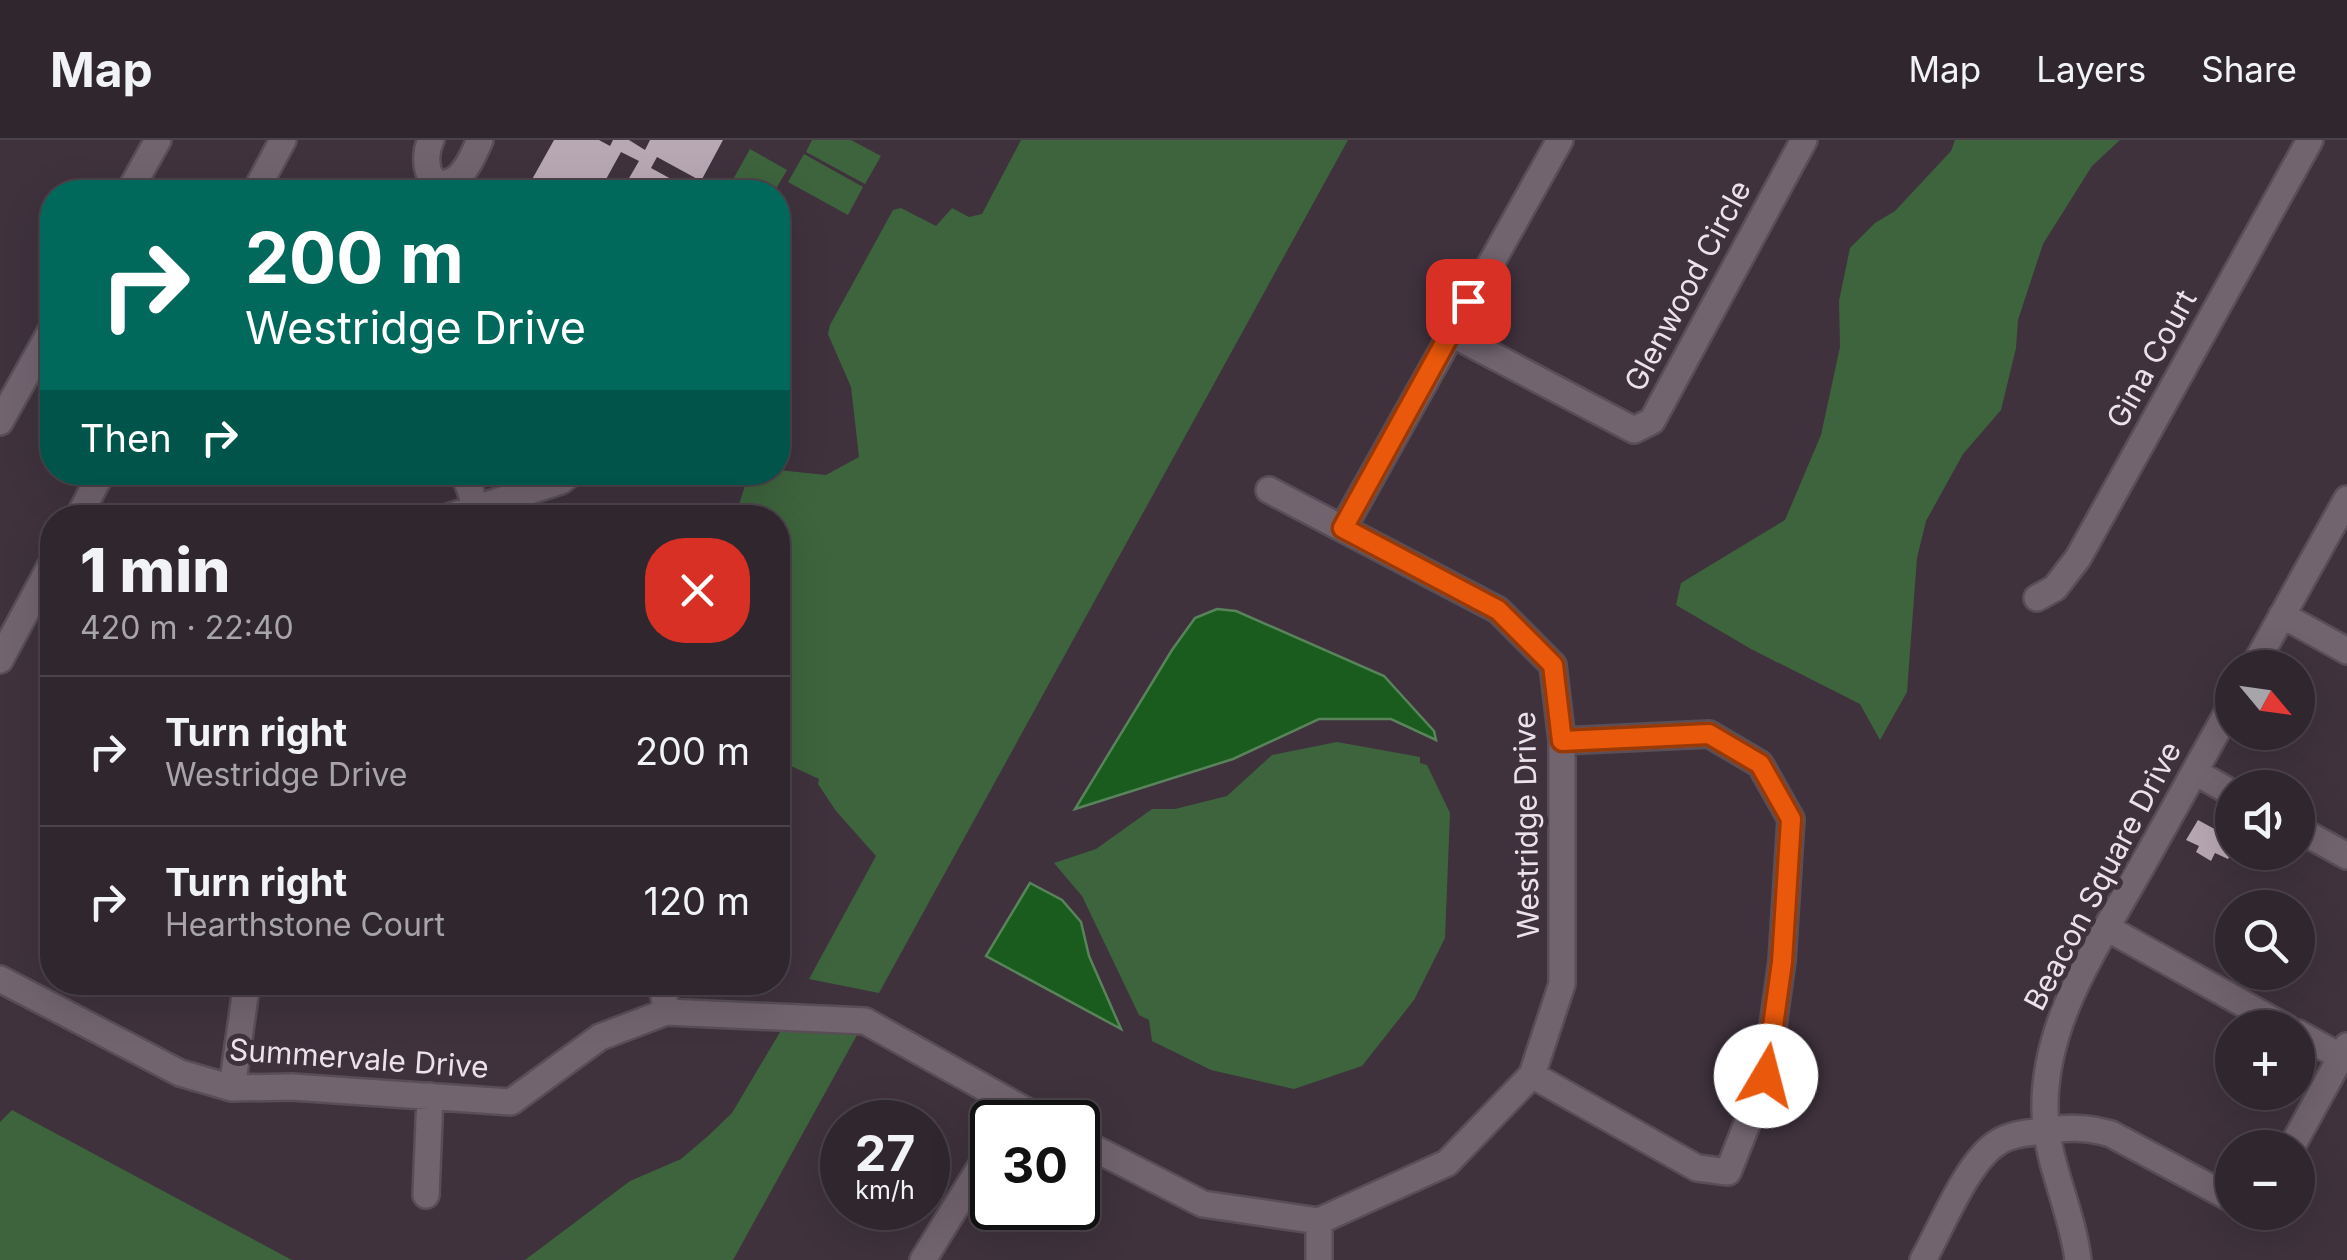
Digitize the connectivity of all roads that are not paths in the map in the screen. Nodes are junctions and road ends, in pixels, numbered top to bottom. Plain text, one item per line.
1 (158, 140) edge
2 (284, 140) edge
3 (431, 140) edge
4 (480, 140) edge
5 (1560, 140) edge
6 (1804, 140) edge
7 (2310, 140) edge
8 (136, 180) edge
9 (262, 180) edge
10 (435, 180) edge
11 (449, 180) edge
12 (1450, 333) junction
13 (40, 350) edge
14 (0, 422) edge
15 (546, 485) edge
16 (1269, 490) dead end
17 (2347, 499) edge
18 (485, 505) edge
19 (1343, 528) junction
20 (40, 585) edge
21 (2037, 598) dead end
22 (2282, 615) junction
23 (2263, 650) edge
24 (2347, 651) edge
25 (0, 660) edge
26 (2215, 735) edge
27 (1562, 741) junction
28 (2195, 772) junction
29 (2215, 783) edge
30 (2315, 838) edge
31 (2347, 856) edge
32 (2107, 928) junction
33 (0, 979) edge
34 (245, 995) edge
35 (664, 995) edge
36 (2255, 1010) edge
37 (666, 1012) junction
38 (2315, 1041) edge
39 (2344, 1052) edge
40 (1532, 1075) junction
41 (232, 1088) junction
42 (430, 1096) junction
43 (989, 1100) edge
44 (2046, 1130) junction
45 (2301, 1130) edge
46 (1100, 1151) edge
47 (970, 1184) edge
48 (2215, 1190) edge
49 (426, 1196) dead end
50 (1319, 1221) junction
51 (923, 1260) edge
52 (1319, 1260) edge
53 (1923, 1260) edge
54 (2078, 1260) edge

1 - 8 street
2 - 9 street
3 - 10 street
4 - 11 street
5 - 12 street
6 - 12 street, Glenwood Circle
7 - 21 street, Gina Court
12 - 19 street
13 - 14 street
15 - 18 street
16 - 19 street, Westridge Drive
17 - 22 street
19 - 27 street, Westridge Drive
20 - 25 street
22 - 23 street
22 - 24 street
26 - 28 street, Beacon Square Drive
27 - 40 street, Westridge Drive
27 - 40 street
28 - 29 street
28 - 32 street, Beacon Square Drive
30 - 31 street
32 - 36 street
32 - 44 street, Beacon Square Drive
33 - 41 street, Summervale Drive
34 - 41 street
35 - 37 street
37 - 42 street, Summervale Drive
37 - 43 street, Summervale Drive
38 - 39 street
39 - 45 street
40 - 50 street
41 - 42 street, Summervale Drive
42 - 49 street
44 - 48 street
44 - 53 street
44 - 54 street, Beacon Square Drive
46 - 50 street
47 - 51 street
50 - 52 street

